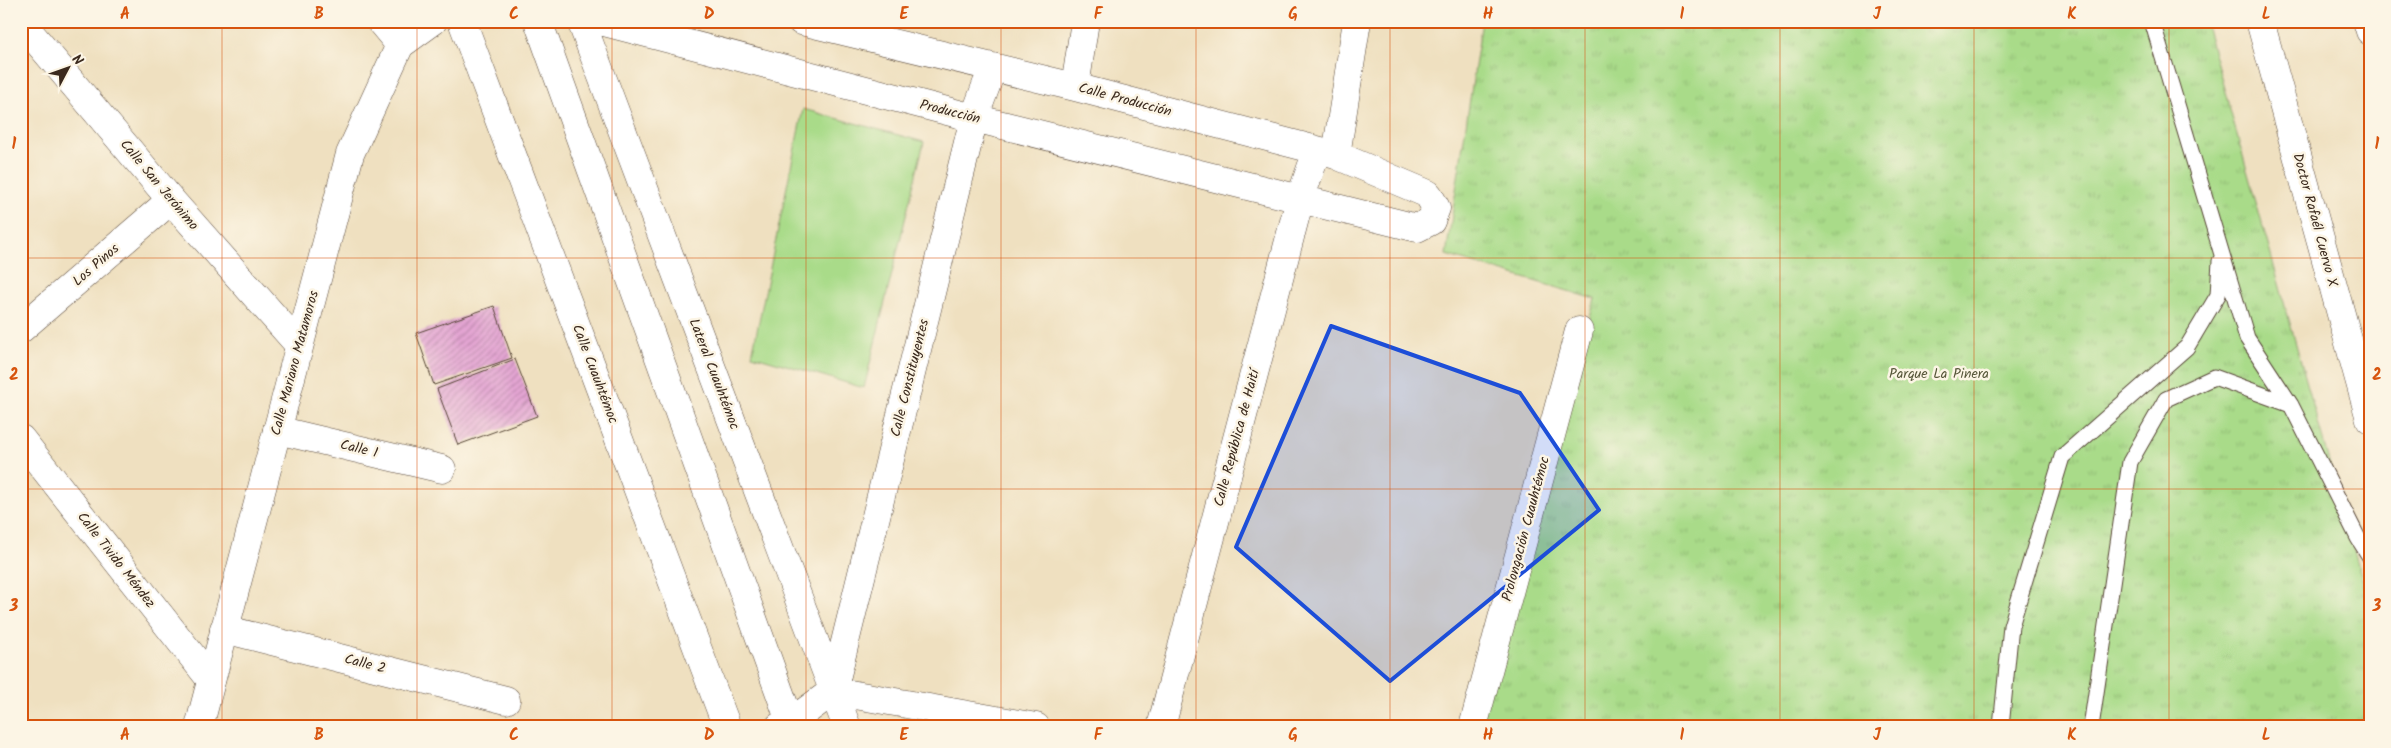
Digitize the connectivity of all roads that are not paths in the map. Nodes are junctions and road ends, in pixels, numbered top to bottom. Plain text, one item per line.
1 (380, 21) edge
2 (433, 21) edge
3 (462, 21) edge
4 (538, 21) edge
5 (581, 21) edge
6 (600, 21) edge
7 (1085, 21) edge
8 (1357, 21) edge
9 (2152, 21) edge
10 (2260, 21) edge
11 (2367, 21) edge
12 (21, 22) edge
13 (810, 22) edge
14 (2370, 31) edge
15 (400, 45) junction
16 (993, 67) junction
17 (1074, 87) junction
18 (974, 118) junction
19 (1327, 153) junction
20 (1300, 199) junction
21 (171, 200) junction
22 (1436, 208) joint
23 (2221, 247) junction
24 (21, 329) edge
25 (1579, 331) dead end
26 (299, 346) junction
27 (2291, 405) junction
28 (2370, 419) edge
29 (276, 430) junction
30 (21, 439) edge
31 (442, 469) dead end
32 (2370, 557) edge
33 (224, 628) junction
34 (211, 680) junction
35 (833, 691) junction
36 (506, 700) dead end
37 (787, 725) edge
38 (199, 727) edge
39 (727, 727) edge
40 (847, 727) edge
41 (1036, 727) edge
42 (1161, 727) edge
43 (1473, 727) edge
44 (2001, 727) edge
45 (2092, 727) edge

1 - 15 street
2 - 15 street, Calle Mariano Matamoros
3 - 39 street, Calle Cuauhtémoc
4 - 37 street
5 - 35 street, Lateral Cuauhtémoc
6 - 18 street, Producción
7 - 17 street
8 - 19 street, Calle República de Haití
9 - 23 lane
10 - 28 street, Doctor Rafaél Cuervo X
11 - 14 street
12 - 21 street, Calle San Jerónimo
13 - 16 street, Calle Producción
15 - 26 street, Calle Mariano Matamoros
16 - 17 street, Calle Producción
16 - 18 street, Calle Constituyentes
17 - 19 street, Calle Producción
18 - 20 street, Producción
18 - 35 street, Calle Constituyentes
19 - 20 street, Calle República de Haití
19 - 22 street, Calle Producción
20 - 22 street, Producción
20 - 42 street, Calle República de Haití
21 - 24 street, Los Pinos
21 - 26 street, Calle San Jerónimo
23 - 27 lane
23 - 44 lane
25 - 43 street, Prolongación Cuauhtémoc
26 - 29 street, Calle Mariano Matamoros
27 - 32 lane
27 - 45 lane
29 - 31 street, Calle 1
29 - 33 street, Calle Mariano Matamoros
30 - 34 street, Calle Tivido Méndez
33 - 34 street, Calle Mariano Matamoros
33 - 36 street, Calle 2
34 - 38 street, Calle Mariano Matamoros
35 - 37 street
35 - 40 street, Lateral Cuauhtémoc
35 - 41 street

